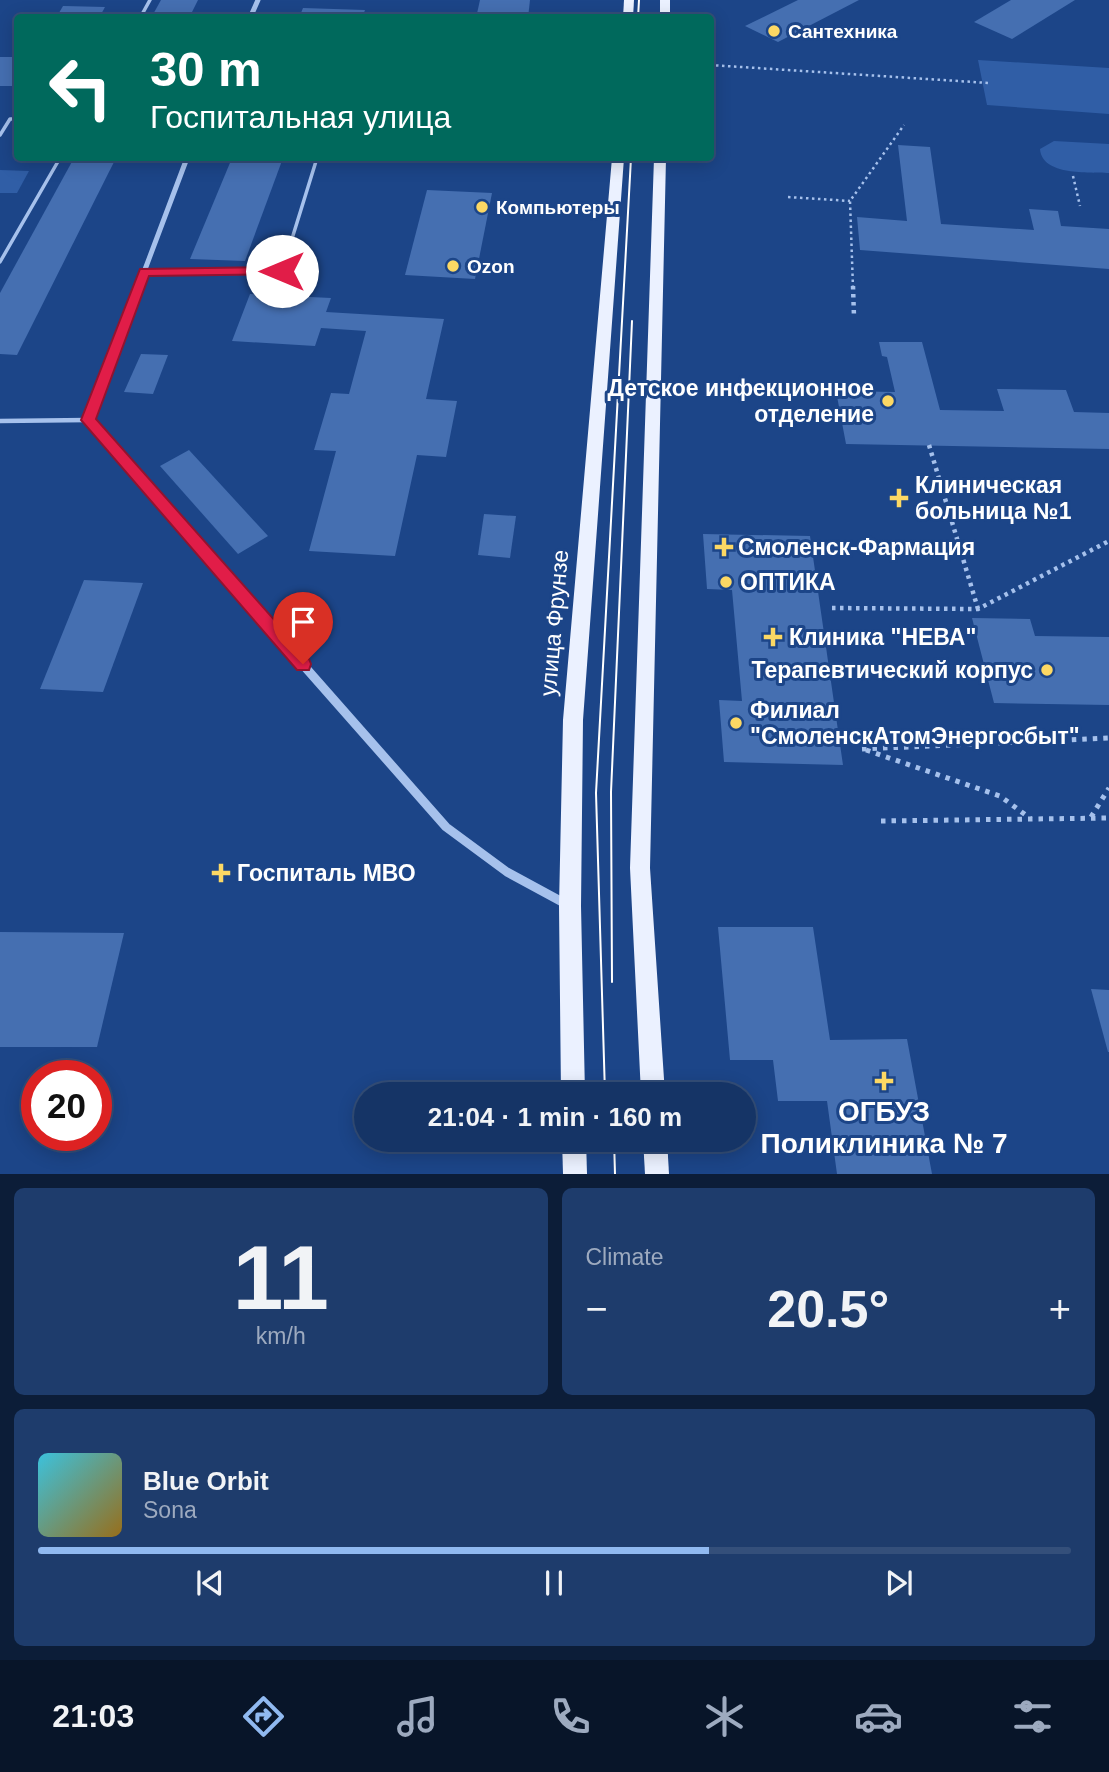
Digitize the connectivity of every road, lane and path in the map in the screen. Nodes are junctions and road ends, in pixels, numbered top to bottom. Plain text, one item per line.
1 (714, 65) edge
2 (989, 83) dead end
3 (14, 119) edge
4 (904, 125) dead end
5 (0, 135) edge
6 (58, 161) edge
7 (186, 161) edge
8 (316, 161) edge
9 (618, 161) edge
10 (660, 161) edge
11 (1073, 176) dead end
12 (788, 197) dead end
13 (850, 201) junction
14 (1080, 206) dead end
15 (0, 262) edge
16 (144, 272) junction
17 (854, 317) dead end
18 (89, 420) junction
19 (0, 421) edge
20 (929, 445) dead end
21 (1109, 541) edge
22 (832, 608) dead end
23 (978, 610) junction
24 (1109, 738) edge
25 (1109, 788) edge
26 (1091, 818) junction
27 (1109, 818) edge
28 (1031, 819) junction
29 (881, 821) dead end
30 (570, 906) junction
31 (573, 1082) edge
32 (652, 1082) edge
33 (574, 1152) edge
34 (656, 1152) edge
35 (575, 1174) edge
36 (657, 1174) edge

1 - 2 path
3 - 5 lane
4 - 13 path
6 - 15 lane
7 - 16 street
8 - 16 lane
9 - 30 main road, улица Фрунзе
10 - 32 main road
11 - 14 path
12 - 13 path
13 - 17 path
16 - 18 street
18 - 19 lane
18 - 30 street
20 - 23 path
21 - 23 path
22 - 23 path
24 - 28 path
25 - 26 path
26 - 27 path
26 - 28 path
28 - 29 path
30 - 31 main road, улица Фрунзе
33 - 35 main road
34 - 36 main road

